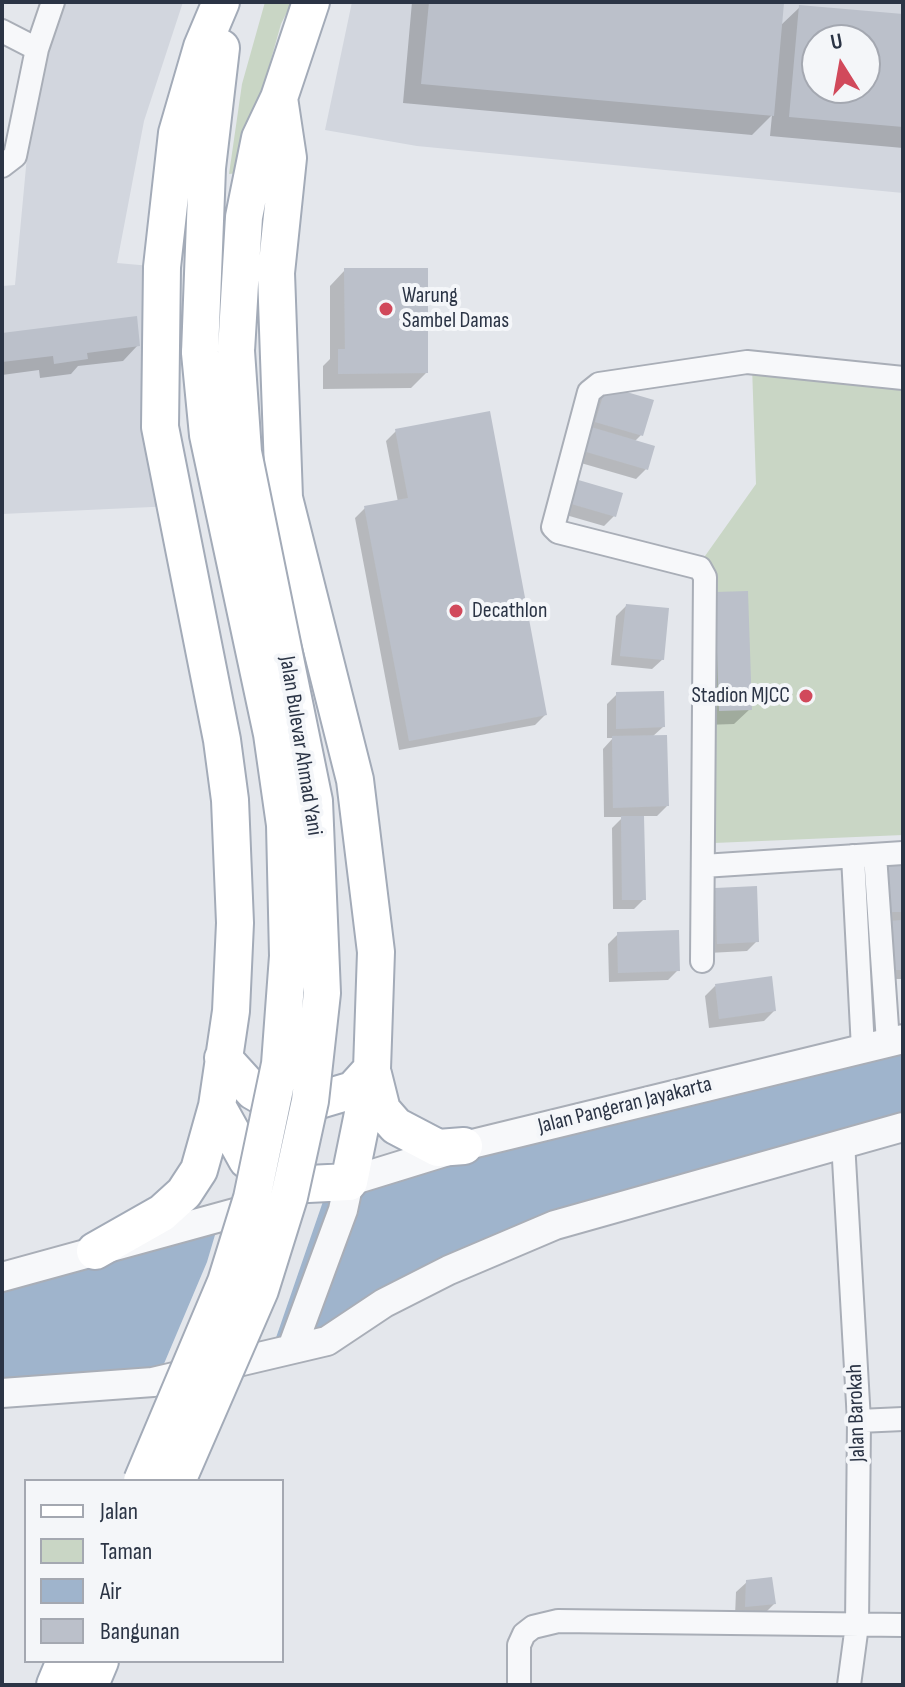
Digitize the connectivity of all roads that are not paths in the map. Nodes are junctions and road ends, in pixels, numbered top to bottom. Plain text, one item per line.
1 (53, 2) edge
2 (221, 2) edge
3 (230, 2) edge
4 (311, 2) edge
5 (2, 31) edge
6 (37, 49) junction
7 (279, 98) junction
8 (2, 166) edge
9 (903, 378) edge
10 (903, 853) edge
11 (864, 856) junction
12 (703, 866) junction
13 (702, 961) dead end
14 (885, 1043) edge
15 (223, 1058) junction
16 (372, 1069) junction
17 (217, 1106) junction
18 (903, 1127) edge
19 (843, 1142) junction
20 (464, 1146) junction
21 (346, 1196) junction
22 (95, 1251) junction
23 (2, 1277) edge
24 (292, 1348) junction
25 (2, 1393) edge
26 (903, 1419) edge
27 (859, 1421) junction
28 (143, 1479) edge
29 (178, 1479) edge
30 (857, 1625) junction
31 (903, 1625) edge
32 (64, 1663) edge
33 (99, 1663) edge
34 (55, 1685) edge
35 (90, 1685) edge
36 (519, 1685) edge
37 (849, 1685) edge

1 - 6 street
2 - 15 main road
3 - 28 main road, Jalan Bulevar Ahmad Yani, bridge
4 - 7 main road, Jalan Bulevar Ahmad Yani
5 - 6 street
6 - 8 street
7 - 16 main road
7 - 29 main road, Jalan Bulevar Ahmad Yani, bridge
9 - 12 street
10 - 11 street
11 - 12 street
11 - 14 street
12 - 13 street
14 - 20 street, Jalan Pangeran Jayakarta
15 - 16 main road
15 - 17 main road
16 - 20 main road
16 - 21 main road
17 - 21 main road
17 - 22 main road
18 - 19 street
19 - 24 street
19 - 27 street, Jalan Barokah
20 - 21 street, Jalan Pangeran Jayakarta
21 - 22 street, Jalan Pangeran Jayakarta
21 - 24 street
22 - 23 street, Jalan Pangeran Jayakarta
24 - 25 street
26 - 27 street
27 - 30 street, Jalan Barokah
30 - 31 street
30 - 36 street
30 - 37 street, Jalan Barokah
32 - 34 main road
33 - 35 main road

